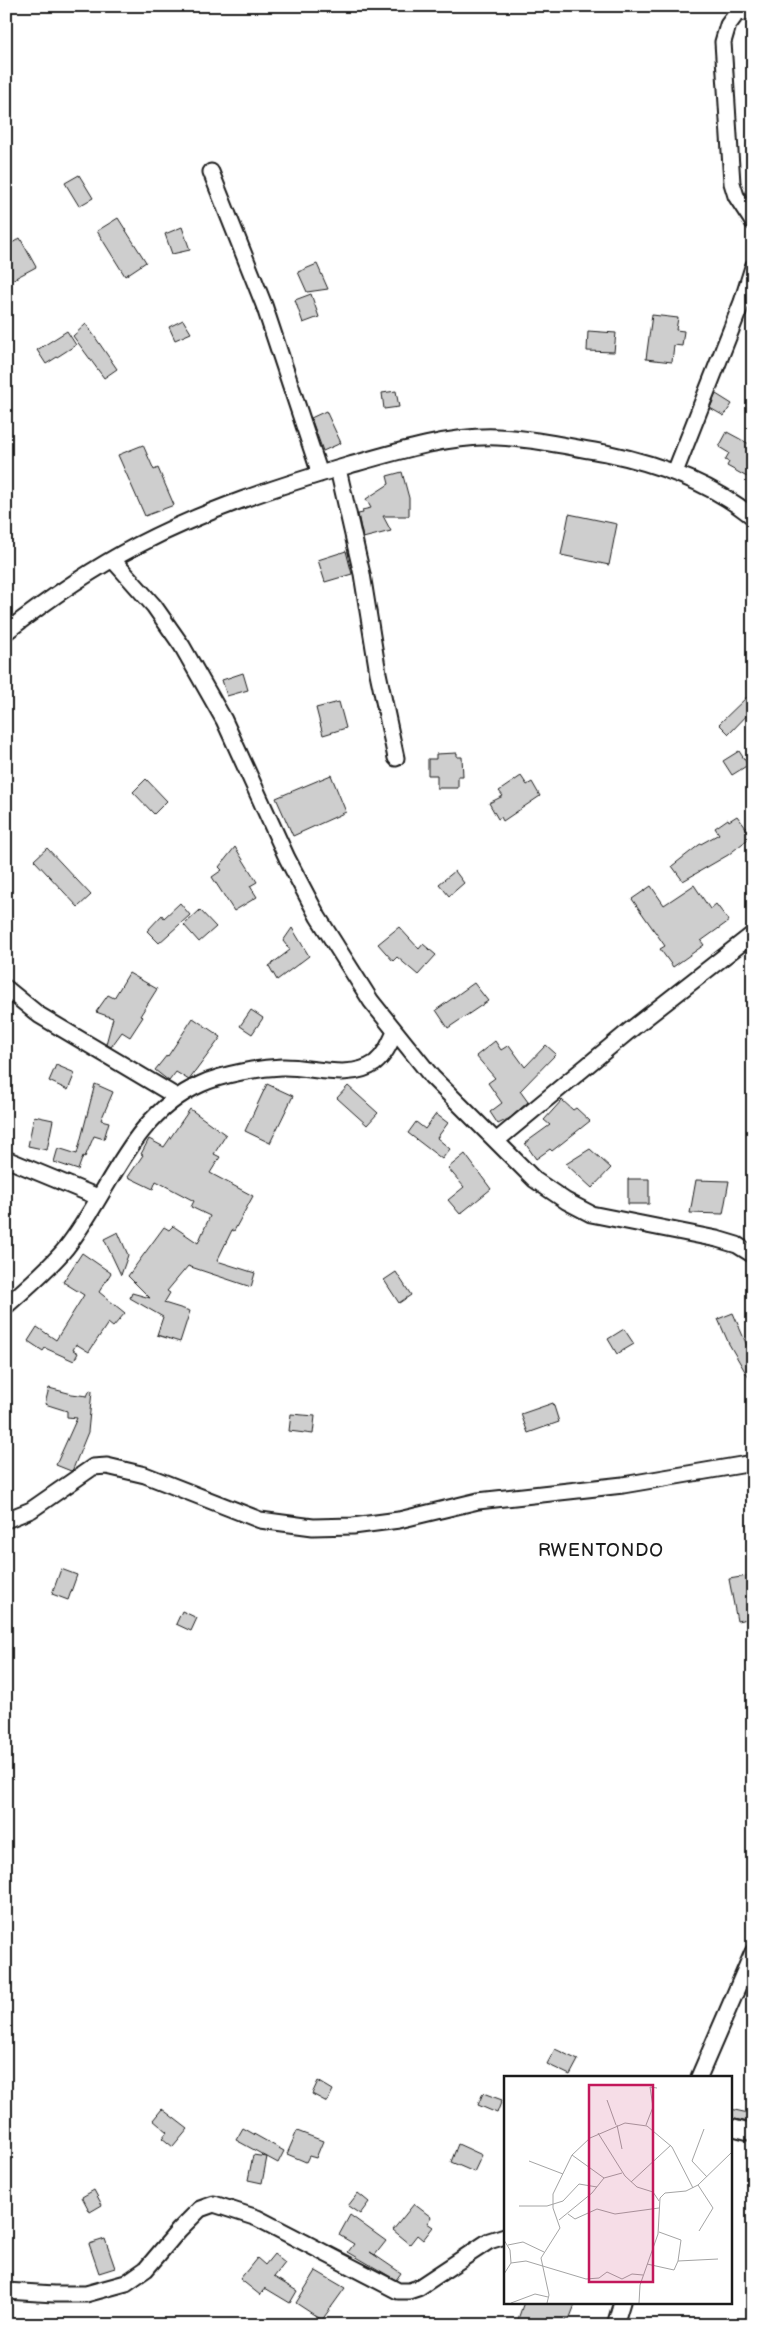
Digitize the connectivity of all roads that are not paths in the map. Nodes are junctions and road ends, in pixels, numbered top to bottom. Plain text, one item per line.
1 (753, 11) edge
2 (210, 172) dead end
3 (753, 222) edge
4 (753, 267) edge
5 (338, 468) junction
6 (675, 472) junction
7 (320, 474) junction
8 (753, 517) edge
9 (113, 560) junction
10 (6, 632) edge
11 (396, 758) dead end
12 (753, 934) edge
13 (6, 988) edge
14 (395, 1032) junction
15 (177, 1097) junction
16 (496, 1141) junction
17 (6, 1159) edge
18 (98, 1197) junction
19 (753, 1256) edge
20 (6, 1306) edge
21 (753, 1463) edge
22 (6, 1520) edge
23 (753, 1952) edge
24 (699, 2076) edge
25 (732, 2128) edge
26 (753, 2133) edge
27 (504, 2236) edge
28 (6, 2291) edge
29 (621, 2304) edge
30 (615, 2325) edge

1 - 3 street
2 - 7 street
4 - 6 street
5 - 6 street
5 - 7 street
5 - 11 street
6 - 8 street
7 - 9 street
9 - 10 street
9 - 14 street
12 - 16 street
13 - 15 street
14 - 15 street
14 - 16 street
15 - 18 street
16 - 19 street
17 - 18 street
18 - 20 street
21 - 22 street
23 - 24 street
25 - 26 street
27 - 28 street
29 - 30 street

